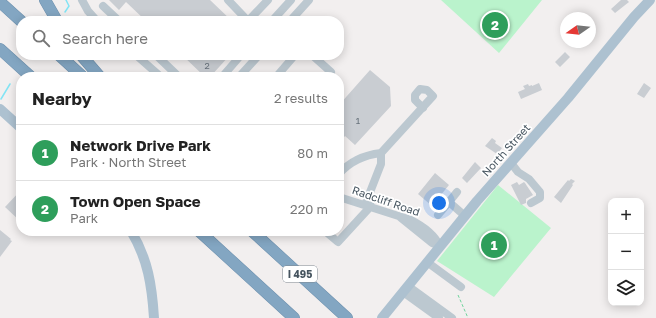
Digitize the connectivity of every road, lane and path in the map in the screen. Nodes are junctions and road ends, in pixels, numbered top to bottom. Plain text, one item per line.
1 (45, 0) edge
2 (82, 0) edge
3 (228, 0) edge
4 (268, 0) edge
5 (291, 0) edge
6 (309, 0) edge
7 (650, 0) edge
8 (0, 2) edge
9 (103, 6) dead end
10 (16, 16) edge
11 (54, 16) edge
12 (92, 16) edge
13 (114, 16) edge
14 (243, 16) edge
15 (253, 16) edge
16 (277, 16) edge
17 (295, 16) edge
18 (0, 49) edge
19 (64, 60) edge
20 (85, 60) edge
21 (142, 60) edge
22 (161, 60) edge
23 (237, 60) edge
24 (254, 60) edge
25 (291, 60) edge
26 (318, 60) edge
27 (25, 72) edge
28 (77, 72) edge
29 (96, 72) edge
30 (155, 72) edge
31 (174, 72) edge
32 (227, 72) edge
33 (244, 72) edge
34 (280, 72) edge
35 (331, 72) edge
36 (422, 108) dead end
37 (0, 109) edge
38 (16, 123) edge
39 (381, 153) junction
40 (511, 163) junction
41 (344, 168) edge
42 (457, 192) dead end
43 (344, 199) edge
44 (449, 202) junction
45 (531, 203) dead end
46 (368, 206) junction
47 (438, 215) dead end
48 (465, 216) junction
49 (344, 235) edge
50 (134, 236) edge
51 (204, 236) edge
52 (257, 236) edge
53 (330, 236) edge
54 (343, 236) edge
55 (440, 246) junction
56 (427, 262) junction
57 (406, 289) junction
58 (459, 291) joint
59 (154, 318) edge
60 (294, 318) edge
61 (347, 318) edge
62 (382, 318) edge
63 (439, 318) edge
64 (452, 318) edge
65 (468, 318) edge

1 - 11 highway
2 - 12 street
3 - 14 street
4 - 15 street
5 - 16 street
6 - 17 street
7 - 40 main road, North Street
8 - 10 highway
9 - 13 street
18 - 27 highway
19 - 28 highway
20 - 29 highway
21 - 30 street
22 - 31 street
23 - 32 street
24 - 33 street
25 - 34 street
26 - 35 street
36 - 39 street
37 - 38 main road
39 - 41 street
39 - 46 street
40 - 45 street
40 - 48 main road, North Street
42 - 44 street
43 - 46 street, Radcliff Road
44 - 47 street
44 - 48 street
46 - 49 street
46 - 55 street, Radcliff Road
48 - 55 main road, North Street
50 - 59 main road
51 - 60 highway
52 - 61 highway, I 495
53 - 54 street
55 - 56 main road, North Street
56 - 57 main road, North Street
56 - 58 street
57 - 62 main road, North Street
57 - 63 street
57 - 64 street
58 - 65 path

